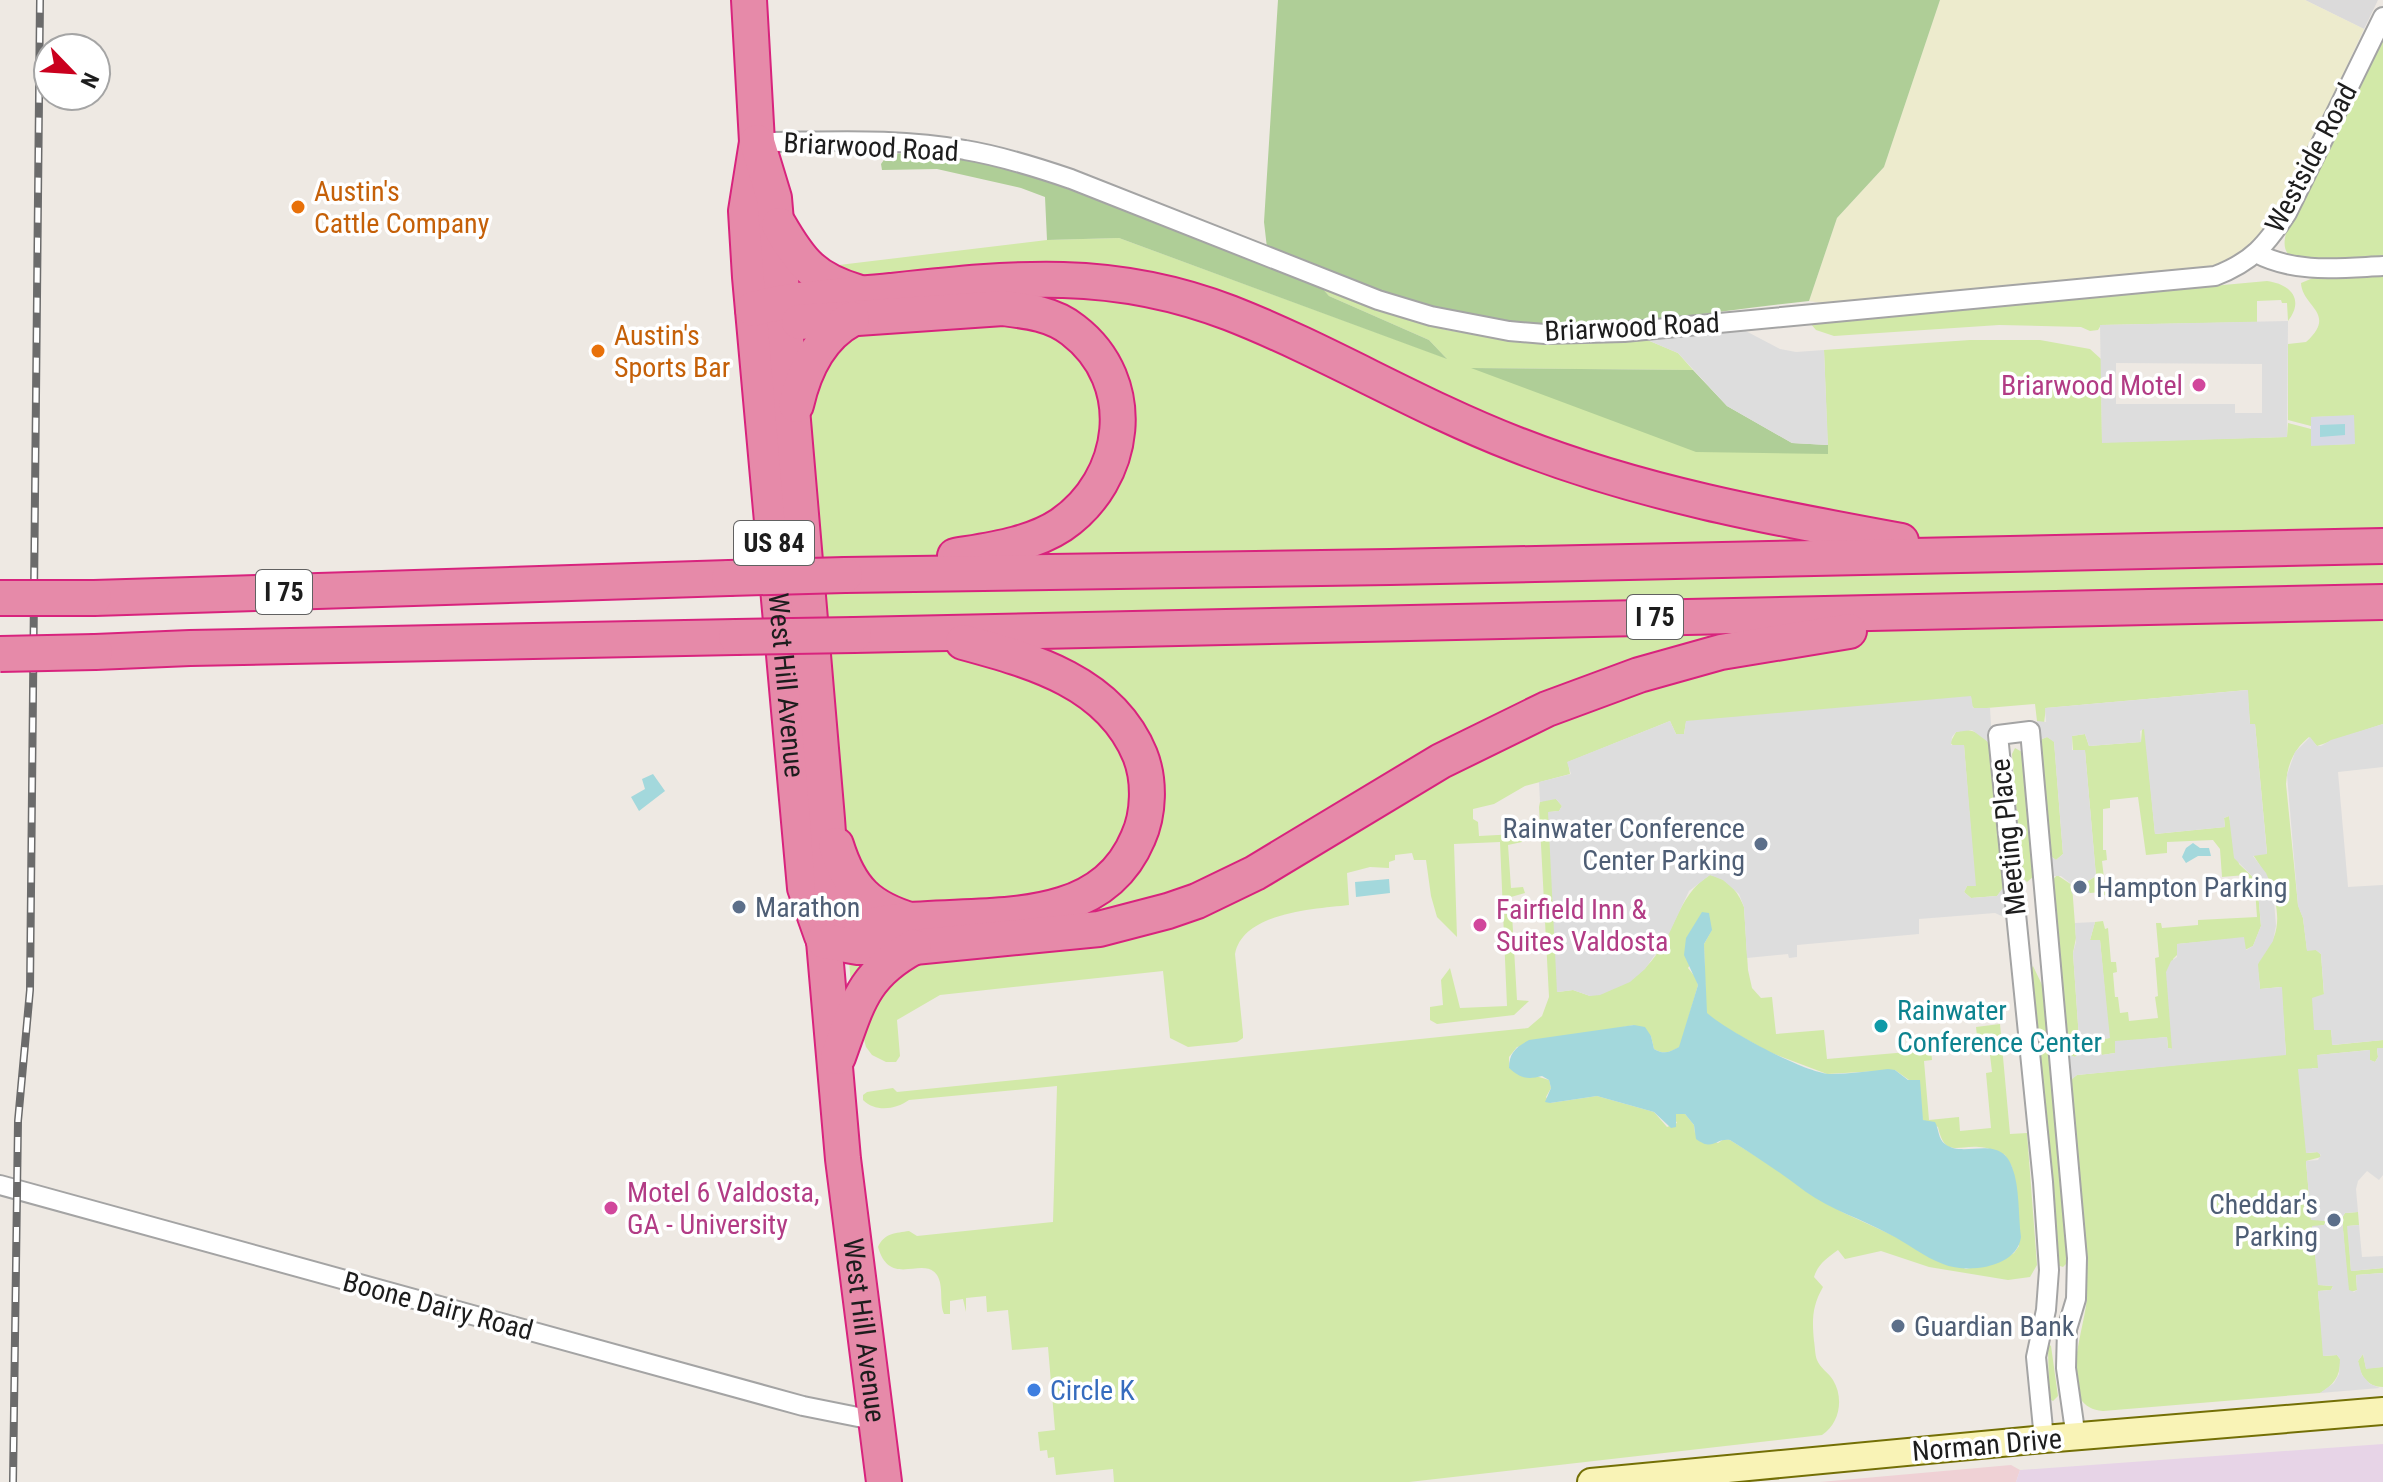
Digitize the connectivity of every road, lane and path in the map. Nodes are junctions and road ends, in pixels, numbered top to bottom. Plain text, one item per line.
1 (749, 0) edge
2 (2383, 17) edge
3 (757, 142) junction
4 (776, 219) junction
5 (2256, 253) junction
6 (2383, 266) edge
7 (856, 306) junction
8 (773, 311) junction
9 (793, 421) junction
10 (2383, 546) edge
11 (1976, 554) junction
12 (845, 575) junction
13 (0, 598) edge
14 (2383, 602) edge
15 (2006, 611) junction
16 (928, 633) junction
17 (0, 654) edge
18 (827, 819) junction
19 (914, 934) junction
20 (824, 941) junction
21 (836, 1065) junction
22 (0, 1185) edge
23 (2383, 1411) edge
24 (878, 1421) junction
25 (2076, 1438) junction
26 (2044, 1439) junction
27 (884, 1482) edge
28 (1591, 1482) edge

1 - 3 highway, West Hill Avenue / US 84
2 - 5 street, Westside Road
3 - 4 highway, West Hill Avenue / US 84
3 - 5 street, Briarwood Road
3 - 8 highway, West Hill Avenue / US 84
4 - 7 highway
4 - 8 highway, West Hill Avenue / US 84
5 - 6 street
7 - 8 highway
7 - 9 highway
7 - 11 highway
7 - 12 highway
8 - 9 highway, West Hill Avenue / US 84
8 - 20 highway, West Hill Avenue / US 84
9 - 18 highway, West Hill Avenue / US 84
10 - 11 highway, I 75
11 - 12 highway, I 75
12 - 13 highway, I 75, bridge
14 - 15 highway, I 75
15 - 16 highway, I 75
15 - 19 highway
16 - 17 highway, I 75, bridge
16 - 19 highway
18 - 19 highway
18 - 20 highway, West Hill Avenue / US 84
19 - 20 highway
19 - 21 highway
20 - 21 highway, West Hill Avenue / US 84
21 - 24 highway, West Hill Avenue / US 84
22 - 24 street, Boone Dairy Road
23 - 25 street, Norman Drive
24 - 27 highway, West Hill Avenue / US 84
25 - 26 street, Norman Drive
25 - 26 street, Meeting Place
26 - 28 street, Norman Drive

